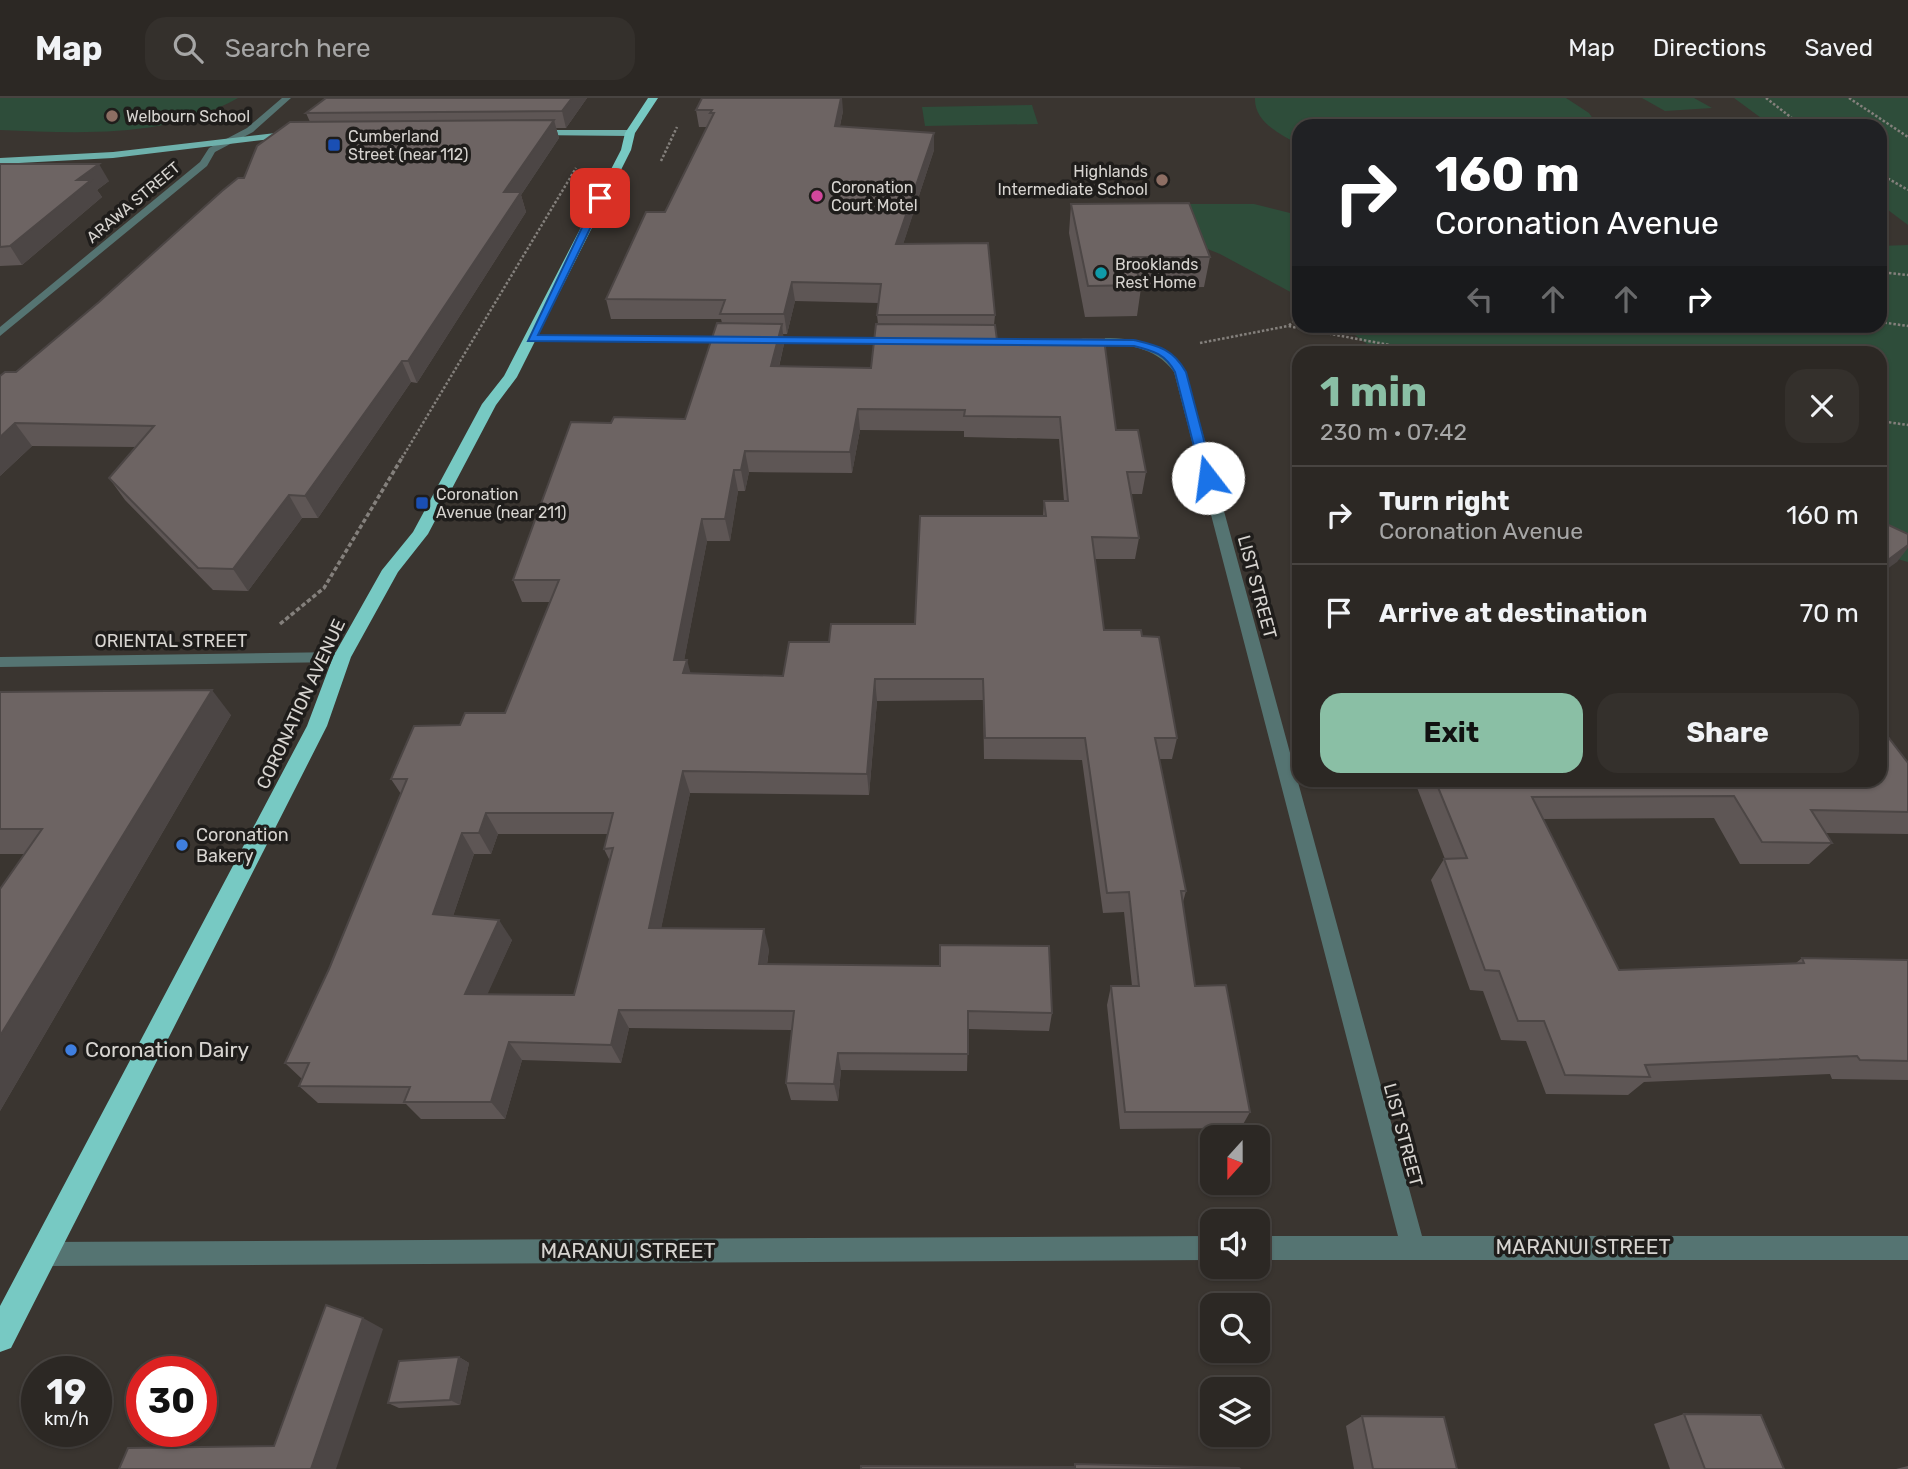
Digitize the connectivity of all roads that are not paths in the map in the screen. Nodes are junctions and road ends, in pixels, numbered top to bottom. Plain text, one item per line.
1 (287, 98) edge
2 (653, 98) edge
3 (526, 133) edge
4 (630, 133) junction
5 (299, 134) edge
6 (229, 141) junction
7 (0, 161) edge
8 (0, 333) edge
9 (531, 338) junction
10 (911, 340) edge
11 (1063, 341) edge
12 (342, 657) junction
13 (0, 662) edge
14 (1413, 1247) junction
15 (1200, 1248) edge
16 (1270, 1248) edge
17 (1908, 1248) edge
18 (44, 1254) junction
19 (0, 1337) edge

1 - 6 street, ARAWA STREET
2 - 4 highway, CORONATION AVENUE
3 - 4 main road
4 - 9 highway, CORONATION AVENUE
5 - 6 main road
6 - 7 main road
6 - 8 street, ARAWA STREET
9 - 10 street
9 - 12 highway, CORONATION AVENUE
11 - 14 street, LIST STREET
12 - 13 street, ORIENTAL STREET
12 - 18 highway, CORONATION AVENUE
14 - 16 street, MARANUI STREET
14 - 17 street, MARANUI STREET
15 - 18 street, MARANUI STREET
18 - 19 highway, CORONATION AVENUE

